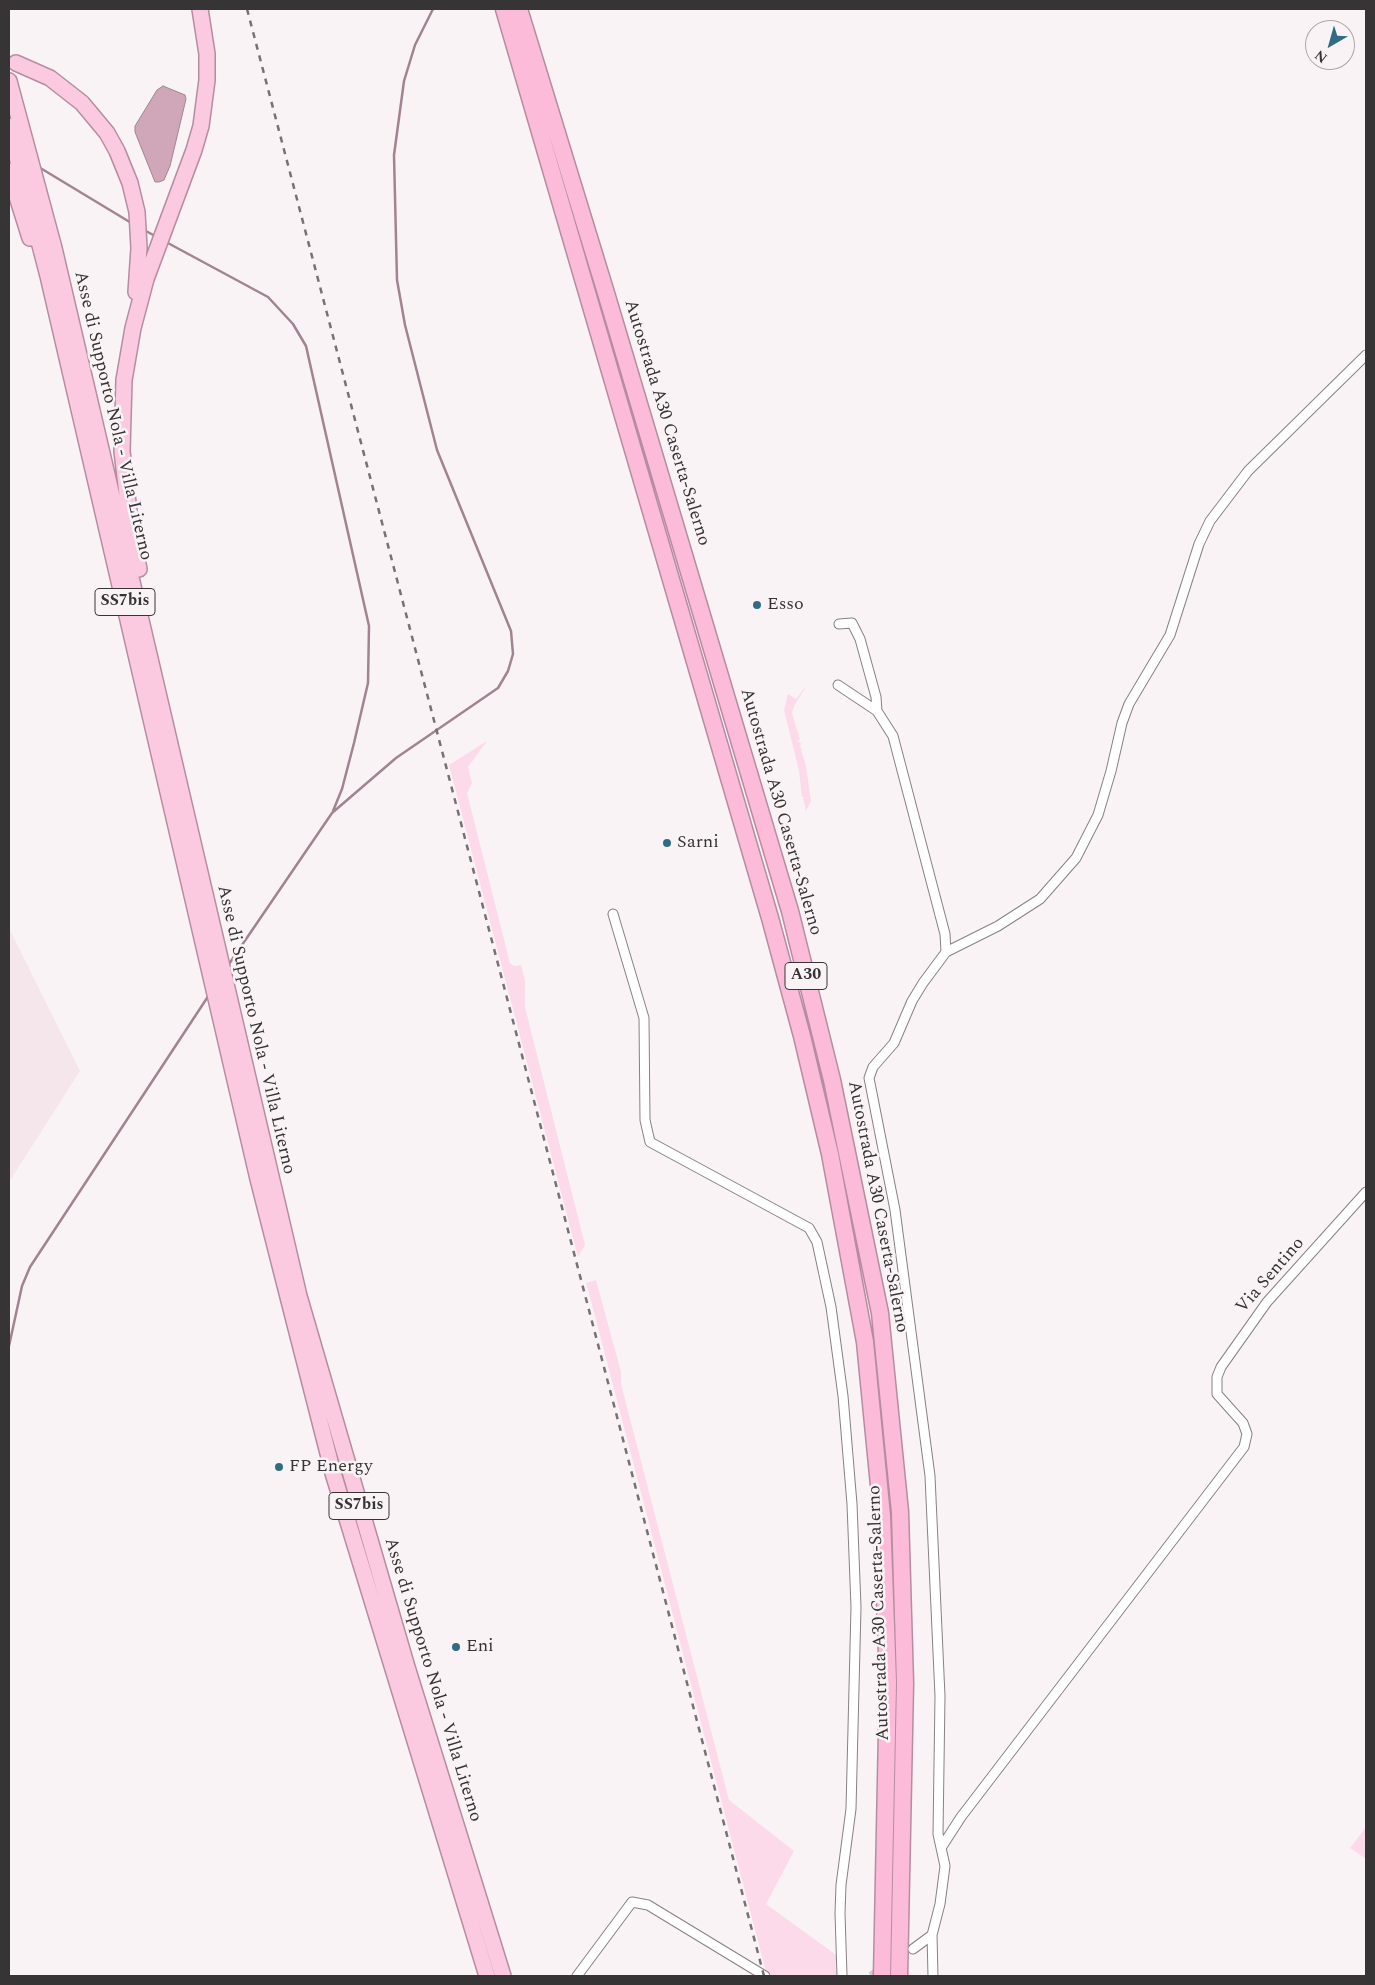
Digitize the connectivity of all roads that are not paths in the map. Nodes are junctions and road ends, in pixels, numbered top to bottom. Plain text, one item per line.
1 (200, 9) edge
2 (504, 9) edge
3 (519, 9) edge
4 (16, 63) dead end
5 (9, 82) edge
6 (14, 125) edge
7 (10, 176) edge
8 (48, 276) junction
9 (133, 328) junction
10 (1366, 355) edge
11 (839, 624) dead end
12 (838, 685) dead end
13 (877, 711) junction
14 (179, 787) junction
15 (613, 914) dead end
16 (946, 952) junction
17 (1366, 1192) edge
18 (940, 1848) junction
19 (932, 1935) junction
20 (913, 1949) dead end
21 (487, 1976) edge
22 (503, 1976) edge
23 (577, 1976) edge
24 (764, 1976) edge
25 (842, 1976) edge
26 (882, 1976) edge
27 (900, 1976) edge
28 (933, 1976) edge

1 - 9 highway
2 - 26 highway, Autostrada A30 Caserta-Salerno / A30
3 - 27 highway, Autostrada A30 Caserta-Salerno / A30
4 - 9 highway
5 - 6 highway, Asse di Supporto Nola - Villa Literno / SS7bis
6 - 8 highway, Asse di Supporto Nola - Villa Literno / SS7bis
6 - 14 highway, Asse di Supporto Nola - Villa Literno / SS7bis
7 - 8 highway
8 - 21 highway, Asse di Supporto Nola - Villa Literno / SS7bis
9 - 14 highway
10 - 16 street
11 - 13 street
12 - 13 street
13 - 16 street
14 - 22 highway, Asse di Supporto Nola - Villa Literno / SS7bis
15 - 25 street
16 - 18 street
17 - 18 street, Via Sentino
18 - 19 street
19 - 20 street
19 - 28 street
23 - 24 street

